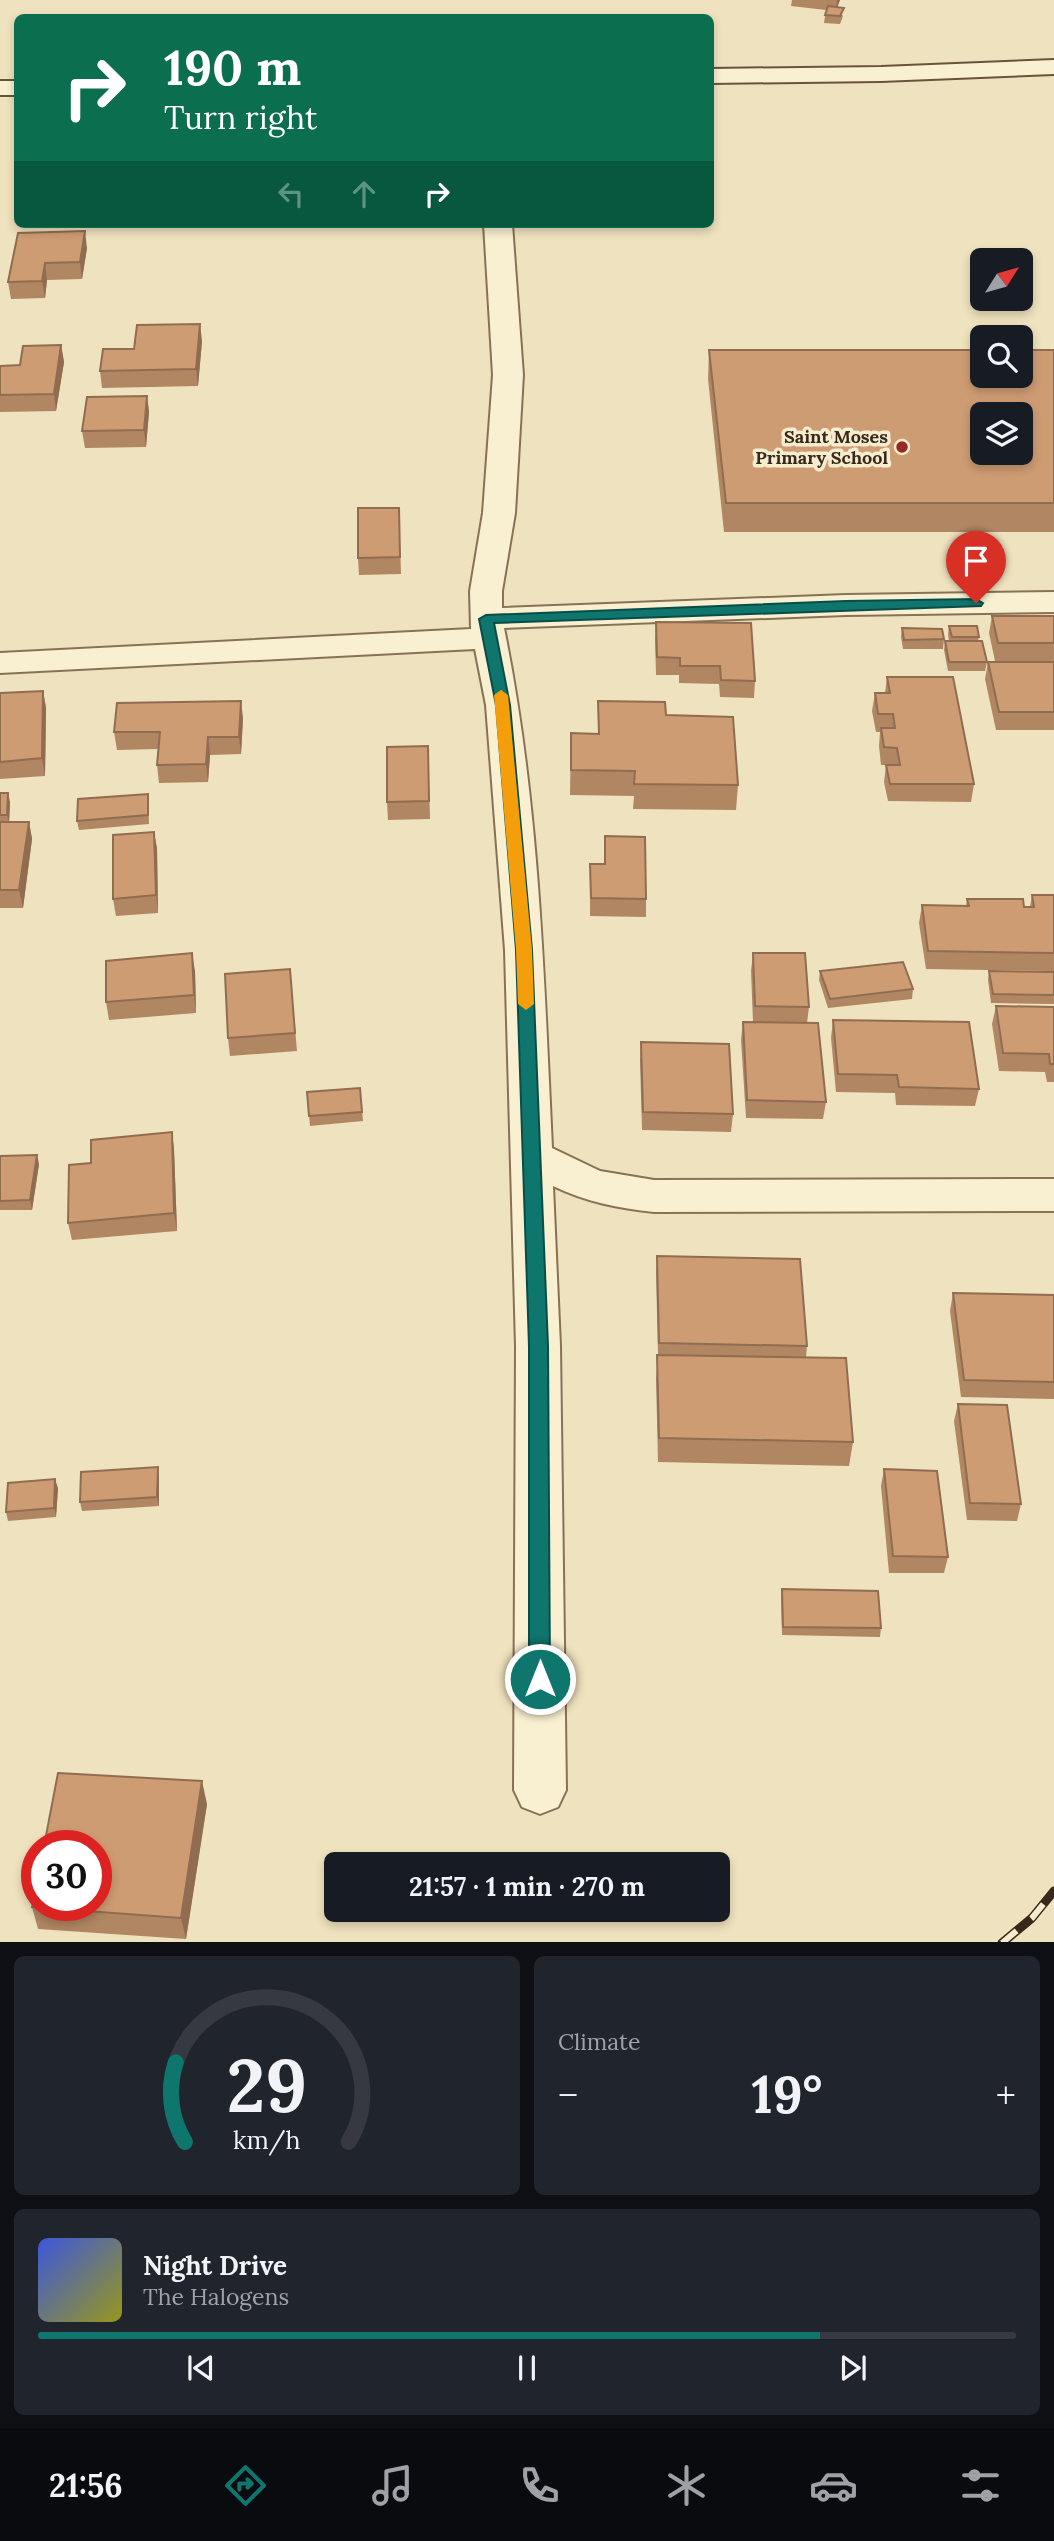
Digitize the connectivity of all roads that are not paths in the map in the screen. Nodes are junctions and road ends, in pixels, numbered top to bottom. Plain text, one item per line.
1 (1054, 67) edge
2 (714, 76) edge
3 (498, 228) edge
4 (1054, 602) edge
5 (487, 629) junction
6 (0, 663) edge
7 (532, 1157) junction
8 (1054, 1195) edge
9 (540, 1790) dead end

1 - 2 street
3 - 5 street
4 - 5 street
5 - 6 street
5 - 7 street
7 - 8 street
7 - 9 street

